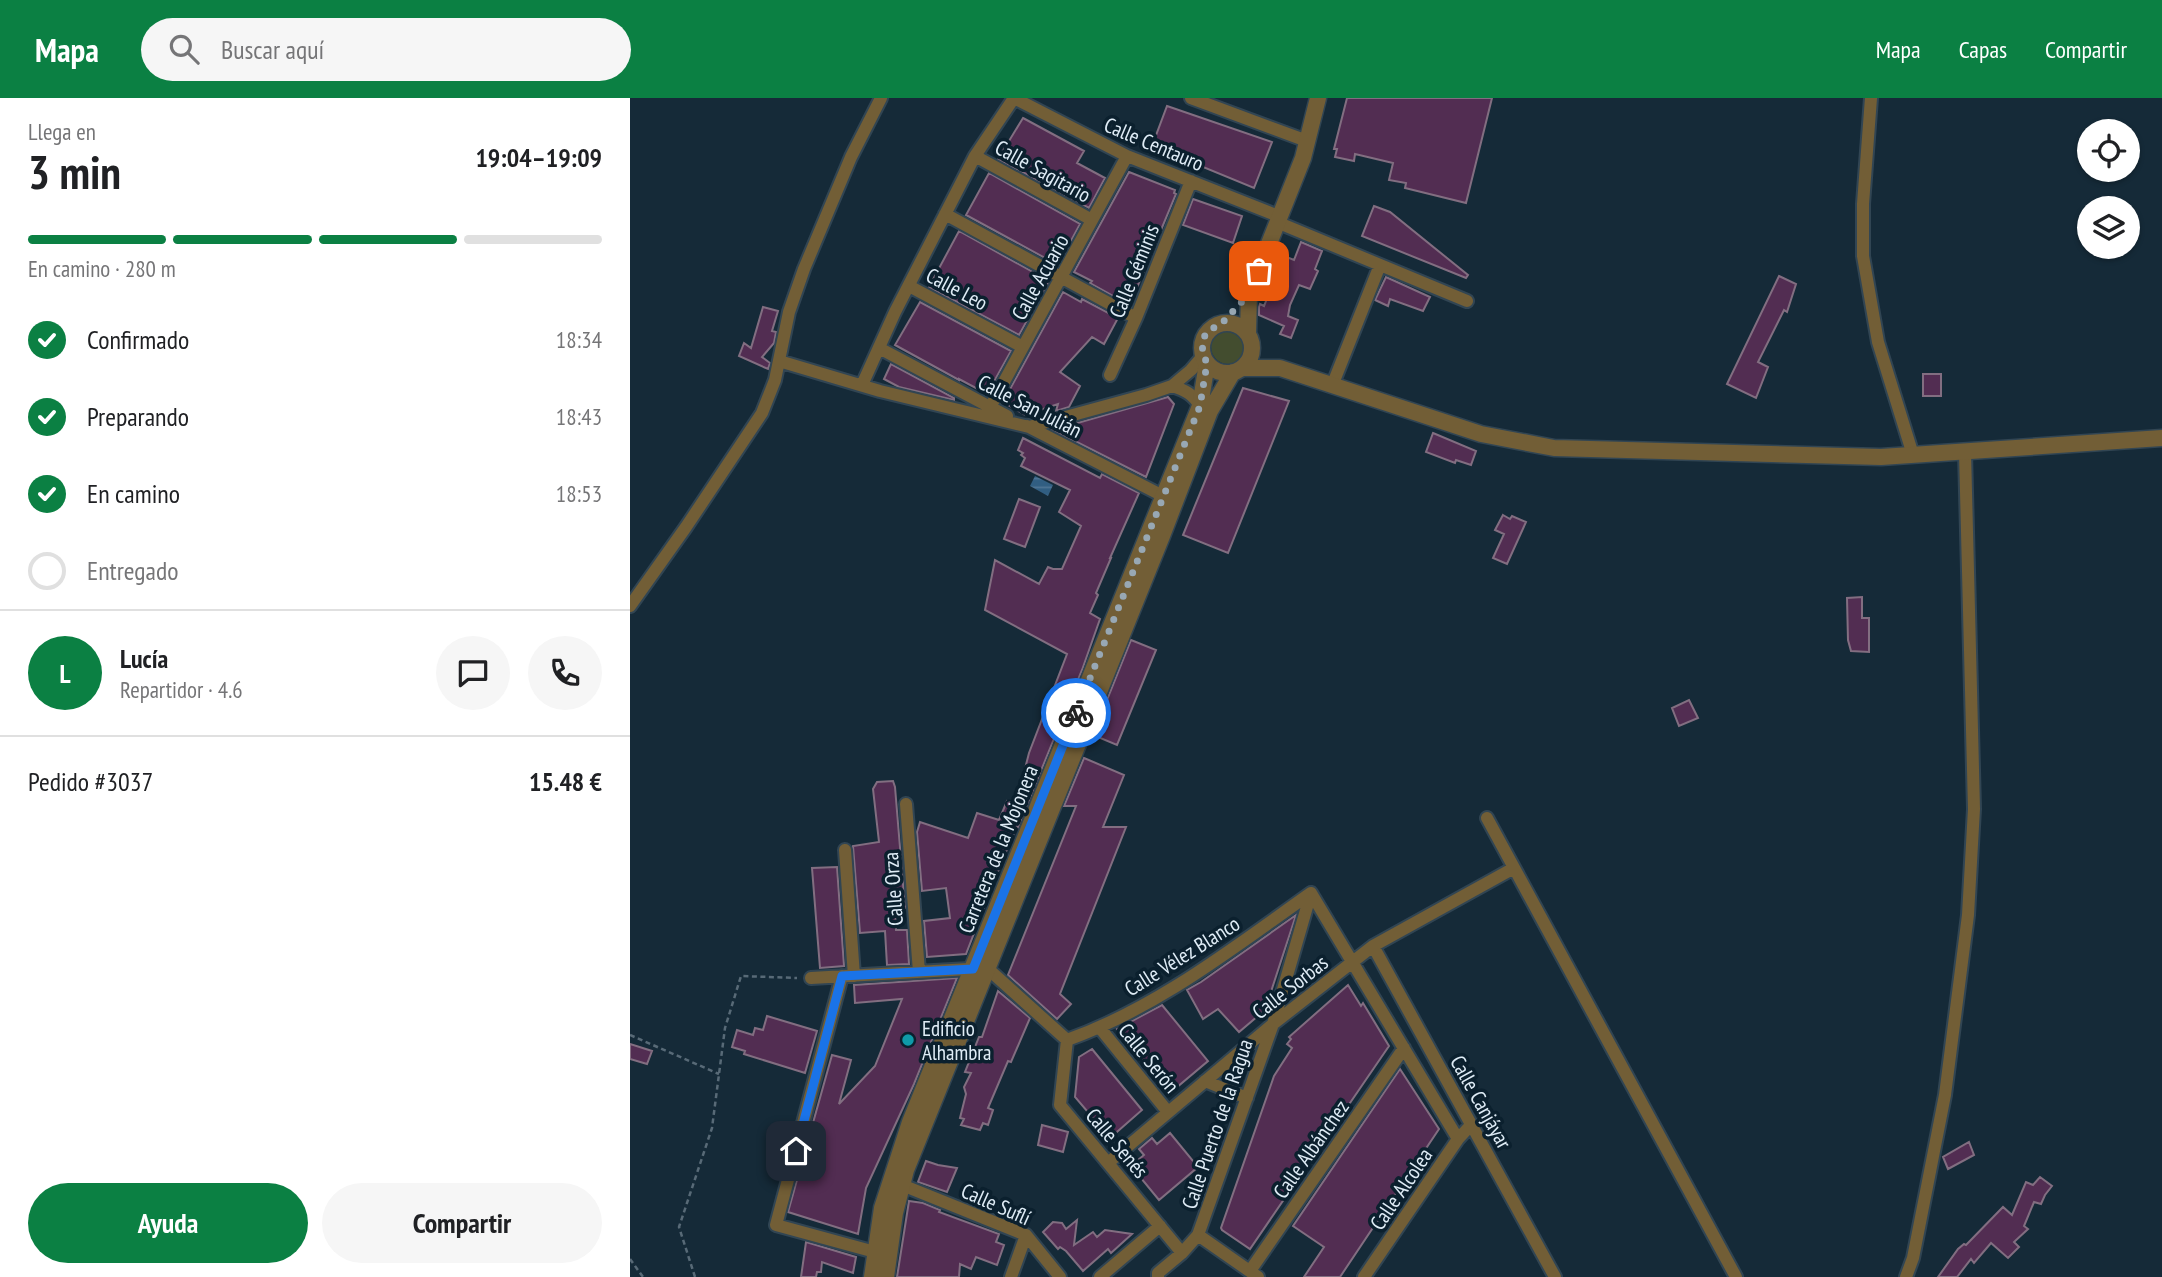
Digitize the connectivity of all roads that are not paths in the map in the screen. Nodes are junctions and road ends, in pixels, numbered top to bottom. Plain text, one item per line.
1 (881, 98) edge
2 (1014, 98) edge
3 (1191, 98) edge
4 (1318, 98) edge
5 (1871, 98) edge
6 (1307, 141) junction
7 (975, 156) junction
8 (1127, 156) junction
9 (1191, 181) junction
10 (945, 214) junction
11 (1092, 220) junction
12 (1280, 220) junction
13 (1380, 265) junction
14 (1061, 277) junction
15 (909, 286) junction
16 (1249, 294) junction
17 (1467, 301) dead end
18 (1136, 318) junction
19 (1222, 323) junction
20 (1249, 336) junction
21 (1023, 347) junction
22 (879, 348) junction
23 (1205, 359) junction
24 (779, 360) junction
25 (1280, 368) junction
26 (1238, 370) junction
27 (1110, 375) dead end
28 (862, 385) junction
29 (1172, 386) junction
30 (1332, 386) junction
31 (1200, 406) junction
32 (988, 412) junction
33 (1029, 427) junction
34 (2162, 438) edge
35 (1965, 452) junction
36 (1913, 455) junction
37 (1163, 496) junction
38 (630, 606) edge
39 (906, 804) dead end
40 (1487, 818) dead end
41 (845, 850) dead end
42 (1514, 868) junction
43 (1311, 893) junction
44 (1373, 946) junction
45 (1352, 962) junction
46 (980, 968) junction
47 (919, 972) junction
48 (848, 976) junction
49 (811, 978) road end
50 (1273, 1024) junction
51 (1100, 1028) junction
52 (1067, 1040) junction
53 (1404, 1048) junction
54 (1205, 1081) junction
55 (1247, 1098) junction
56 (1168, 1112) junction
57 (1471, 1125) junction
58 (1458, 1139) junction
59 (1108, 1163) junction
60 (902, 1185) junction
61 (1160, 1226) junction
62 (1026, 1235) junction
63 (1198, 1235) junction
64 (876, 1252) junction
65 (1182, 1253) junction
66 (1254, 1274) edge
67 (1158, 1275) edge
68 (1730, 1275) edge
69 (872, 1277) edge
70 (886, 1277) edge
71 (1011, 1277) edge
72 (1060, 1277) edge
73 (1100, 1277) edge
74 (1364, 1277) edge
75 (1555, 1277) edge
76 (1906, 1277) edge

1 - 24 street
2 - 7 street
2 - 8 street, Calle Centauro
3 - 6 street
4 - 6 street
5 - 36 street
6 - 12 street
7 - 10 street
7 - 11 street, Calle Sagitario
8 - 9 street, Calle Centauro
8 - 11 street, Calle Acuario
9 - 12 street, Calle Centauro
9 - 18 street, Calle Géminis
10 - 14 street
10 - 15 street
11 - 14 street, Calle Acuario
12 - 13 street, Calle Centauro
12 - 16 street
13 - 17 street, Calle Centauro
13 - 30 street
14 - 18 street
14 - 21 street, Calle Acuario
15 - 21 street, Calle Leo
15 - 22 street
16 - 19 street
16 - 20 street
18 - 27 street, Calle Géminis
19 - 20 street
19 - 23 street
20 - 25 street
20 - 26 street
21 - 32 street, Calle Acuario
22 - 28 street
22 - 32 street, Calle San Julián
23 - 26 street
23 - 29 street
23 - 31 street, Carretera de la Mojonera
24 - 28 street
24 - 38 street
25 - 26 street
25 - 30 street
26 - 46 street, Carretera de la Mojonera
28 - 32 street
29 - 31 street
29 - 33 street
30 - 36 street
31 - 37 street, Carretera de la Mojonera
32 - 33 street, Calle San Julián
33 - 37 street, Calle San Julián
34 - 35 street
35 - 36 street
35 - 76 street
37 - 46 street, Carretera de la Mojonera
39 - 47 street, Calle Orza
40 - 42 street
41 - 48 street
42 - 44 street, Calle Sorbas
42 - 68 street
43 - 45 street, Calle Canjáyar
43 - 50 street, Calle Puerto de la Ragua
43 - 51 street, Calle Vélez Blanco
44 - 45 street, Calle Sorbas
44 - 57 street, Calle Canjáyar
45 - 50 street, Calle Sorbas
45 - 53 street, Calle Canjáyar
46 - 47 street
46 - 52 street
46 - 60 street, Carretera de la Mojonera
46 - 64 street, Carretera de la Mojonera
47 - 48 street
48 - 49 street
48 - 64 street
50 - 54 street, Calle Sorbas
50 - 55 street, Calle Puerto de la Ragua
51 - 52 street, Calle Vélez Blanco
51 - 56 street, Calle Serón
52 - 59 street, Calle Senés
53 - 58 street, Calle Canjáyar
53 - 66 street, Calle Albánchez
54 - 55 street
54 - 56 street, Calle Sorbas
55 - 63 street, Calle Puerto de la Ragua
56 - 59 street, Calle Sorbas
57 - 58 street, Calle Alcolea
57 - 75 street, Calle Canjáyar
58 - 74 street, Calle Alcolea
59 - 61 street, Calle Senés
60 - 62 street, Calle Suflí
60 - 70 street, Carretera de la Mojonera
61 - 65 street, Calle Senés
61 - 73 street
62 - 71 street
62 - 72 street, Calle Suflí
63 - 65 street, Calle Puerto de la Ragua
63 - 66 street
64 - 69 street, Carretera de la Mojonera
65 - 67 street, Calle Puerto de la Ragua

